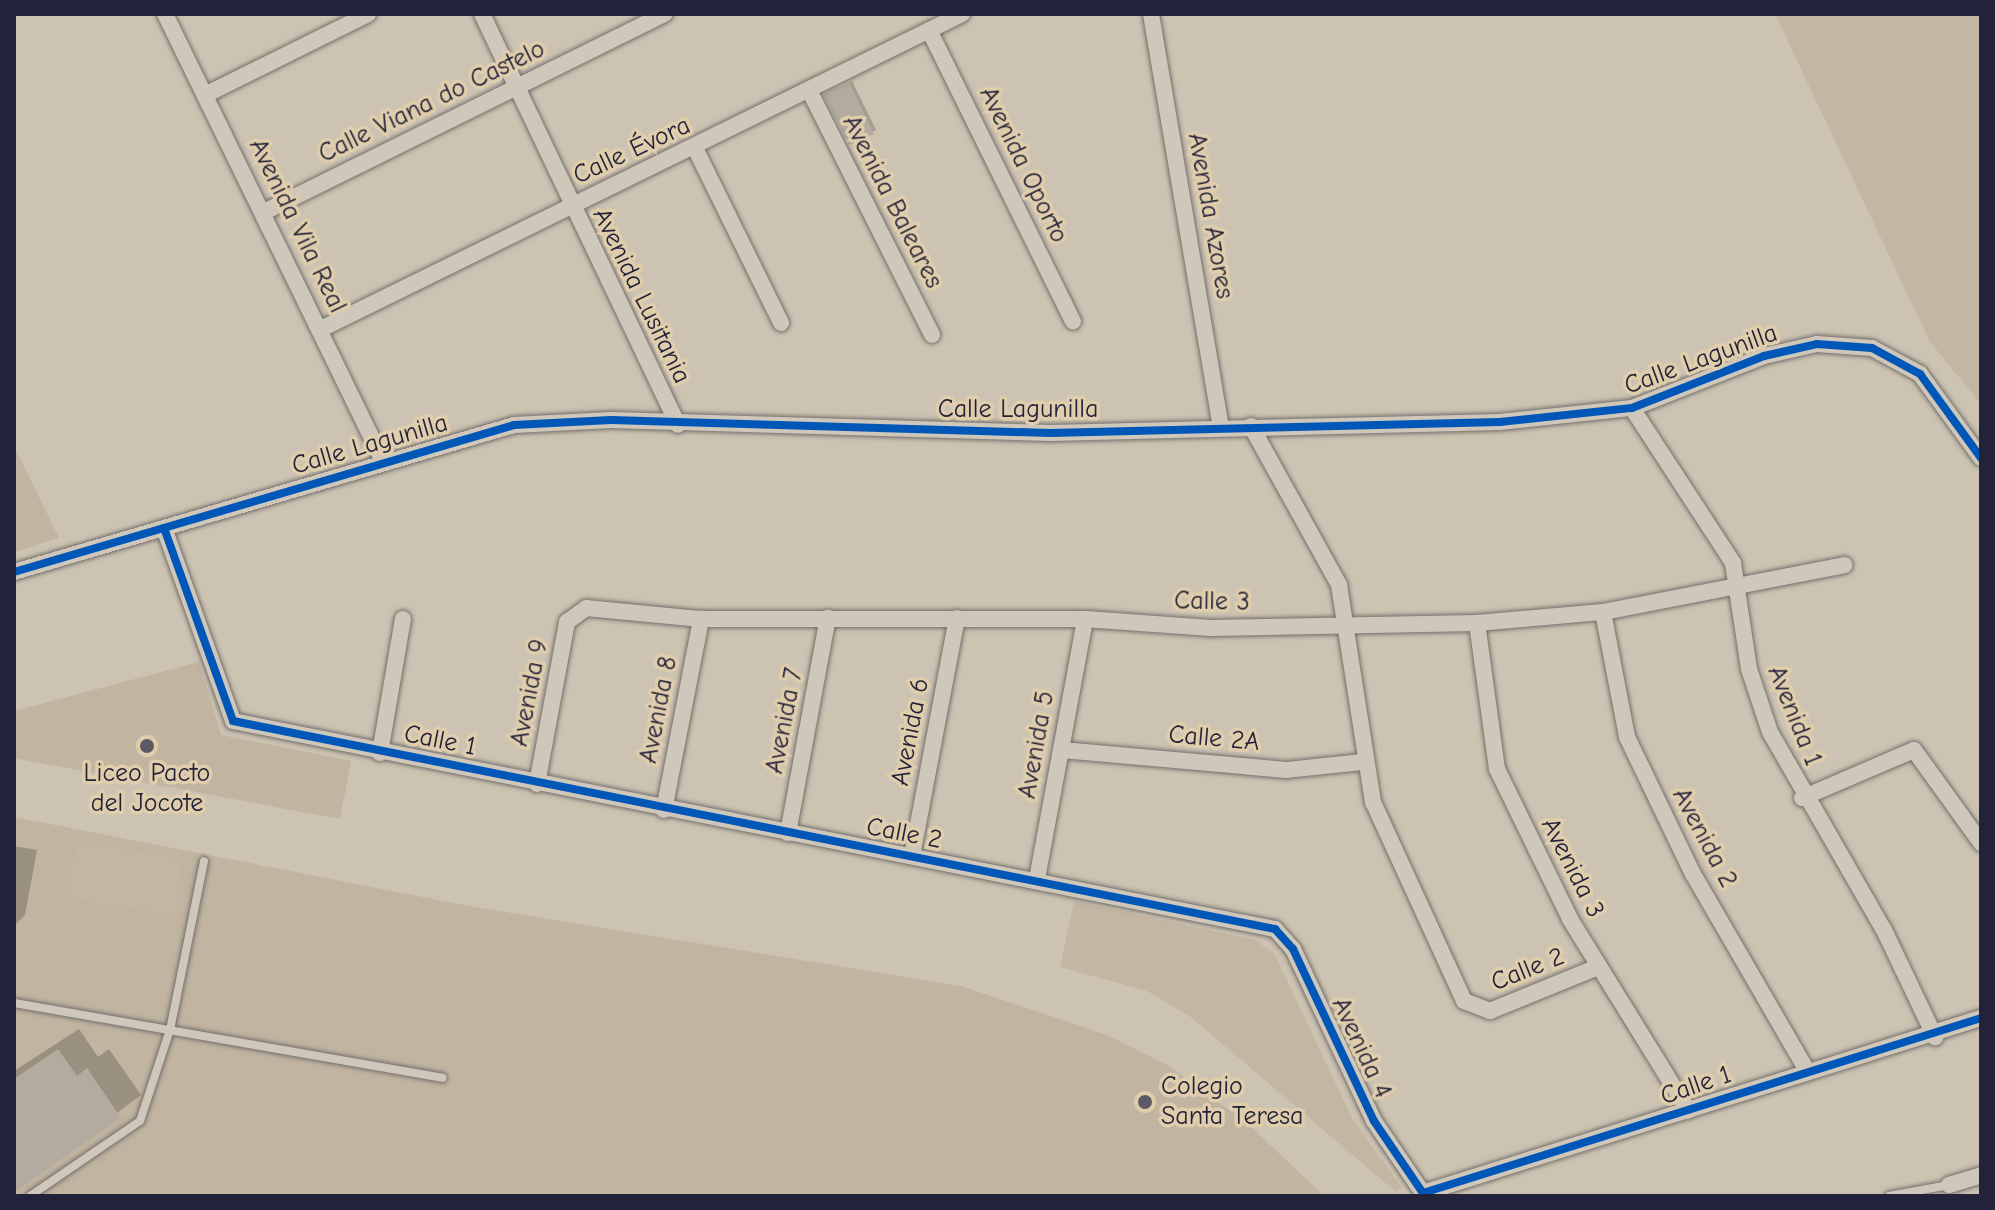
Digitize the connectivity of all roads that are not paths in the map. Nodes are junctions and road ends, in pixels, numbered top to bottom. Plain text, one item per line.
1 (165, 14) edge
2 (368, 14) edge
3 (482, 14) edge
4 (665, 14) edge
5 (962, 14) edge
6 (1151, 14) edge
7 (929, 30) junction
8 (517, 86) junction
9 (809, 90) junction
10 (205, 95) junction
11 (695, 148) junction
12 (571, 206) junction
13 (264, 212) junction
14 (1073, 321) dead end
15 (781, 323) dead end
16 (321, 329) junction
17 (932, 335) dead end
18 (1632, 408) junction
19 (678, 425) junction
20 (1251, 426) junction
21 (1221, 427) junction
22 (1981, 458) edge
23 (383, 460) junction
24 (164, 528) junction
25 (1844, 565) dead end
26 (14, 572) edge
27 (1737, 582) junction
28 (574, 612) joint
29 (1603, 612) junction
30 (828, 618) junction
31 (957, 618) junction
32 (403, 619) dead end
33 (701, 619) junction
34 (1085, 619) junction
35 (1477, 623) junction
36 (1346, 625) junction
37 (1062, 750) junction
38 (380, 753) junction
39 (1362, 762) junction
40 (537, 784) junction
41 (1802, 798) junction
42 (664, 810) junction
43 (788, 833) junction
44 (1981, 843) edge
45 (912, 856) junction
46 (204, 861) dead end
47 (1037, 879) junction
48 (1263, 923) joint
49 (1598, 967) junction
50 (14, 1003) edge
51 (1981, 1018) edge
52 (170, 1030) junction
53 (1935, 1037) junction
54 (1806, 1069) junction
55 (442, 1078) dead end
56 (1688, 1110) junction
57 (1981, 1175) edge
58 (1949, 1185) joint
59 (1423, 1193) joint
60 (30, 1196) edge
61 (1889, 1196) edge

1 - 10 street, Avenida Vila Real
2 - 10 street
3 - 8 street, Avenida Lusitania
4 - 8 street, Calle Viana do Castelo
5 - 7 street, Calle Évora
6 - 21 street, Avenida Azores
7 - 9 street, Calle Évora
7 - 14 street, Avenida Oporto
8 - 12 street, Avenida Lusitania
8 - 13 street, Calle Viana do Castelo
9 - 11 street, Calle Évora
9 - 17 street, Avenida Baleares
10 - 13 street, Avenida Vila Real
11 - 12 street, Calle Évora
11 - 15 street
12 - 16 street, Calle Évora
12 - 19 street, Avenida Lusitania
13 - 16 street, Avenida Vila Real
16 - 23 street, Avenida Vila Real
18 - 20 street, Calle Lagunilla
18 - 22 street, Calle Lagunilla
18 - 27 street, Avenida 1
19 - 21 street, Calle Lagunilla
19 - 23 street, Calle Lagunilla
20 - 21 street, Calle Lagunilla
20 - 36 street
23 - 24 street, Calle Lagunilla
24 - 26 street, Calle Lagunilla
24 - 38 street, Calle 1
25 - 27 street, Calle 3
27 - 29 street, Calle 3
27 - 41 street, Avenida 1
28 - 33 street, Calle 3
28 - 40 street, Avenida 9
29 - 35 street, Calle 3
29 - 54 street, Avenida 2
30 - 31 street, Calle 3
30 - 33 street, Calle 3
30 - 43 street, Avenida 7
31 - 34 street, Calle 3
31 - 45 street, Avenida 6
32 - 38 street
33 - 42 street, Avenida 8
34 - 36 street, Calle 3
34 - 37 street, Avenida 5
35 - 36 street, Calle 3
35 - 49 street, Avenida 3
36 - 39 street
37 - 39 street, Calle 2A
37 - 47 street, Avenida 5
38 - 40 street, Calle 1
39 - 49 street, Calle 2
40 - 42 street, Calle 2
41 - 44 street
41 - 53 street, Avenida 1
42 - 43 street, Calle 2
43 - 45 street, Calle 2
45 - 47 street, Calle 2
46 - 52 lane
47 - 48 street, Calle 2
48 - 59 street, Avenida 4
49 - 56 street, Avenida 3
50 - 52 lane
51 - 53 street, Calle 1
52 - 55 lane
52 - 60 lane
53 - 54 street, Calle 1
54 - 56 street, Calle 1
56 - 59 street, Calle 1
57 - 58 street
58 - 61 lane

